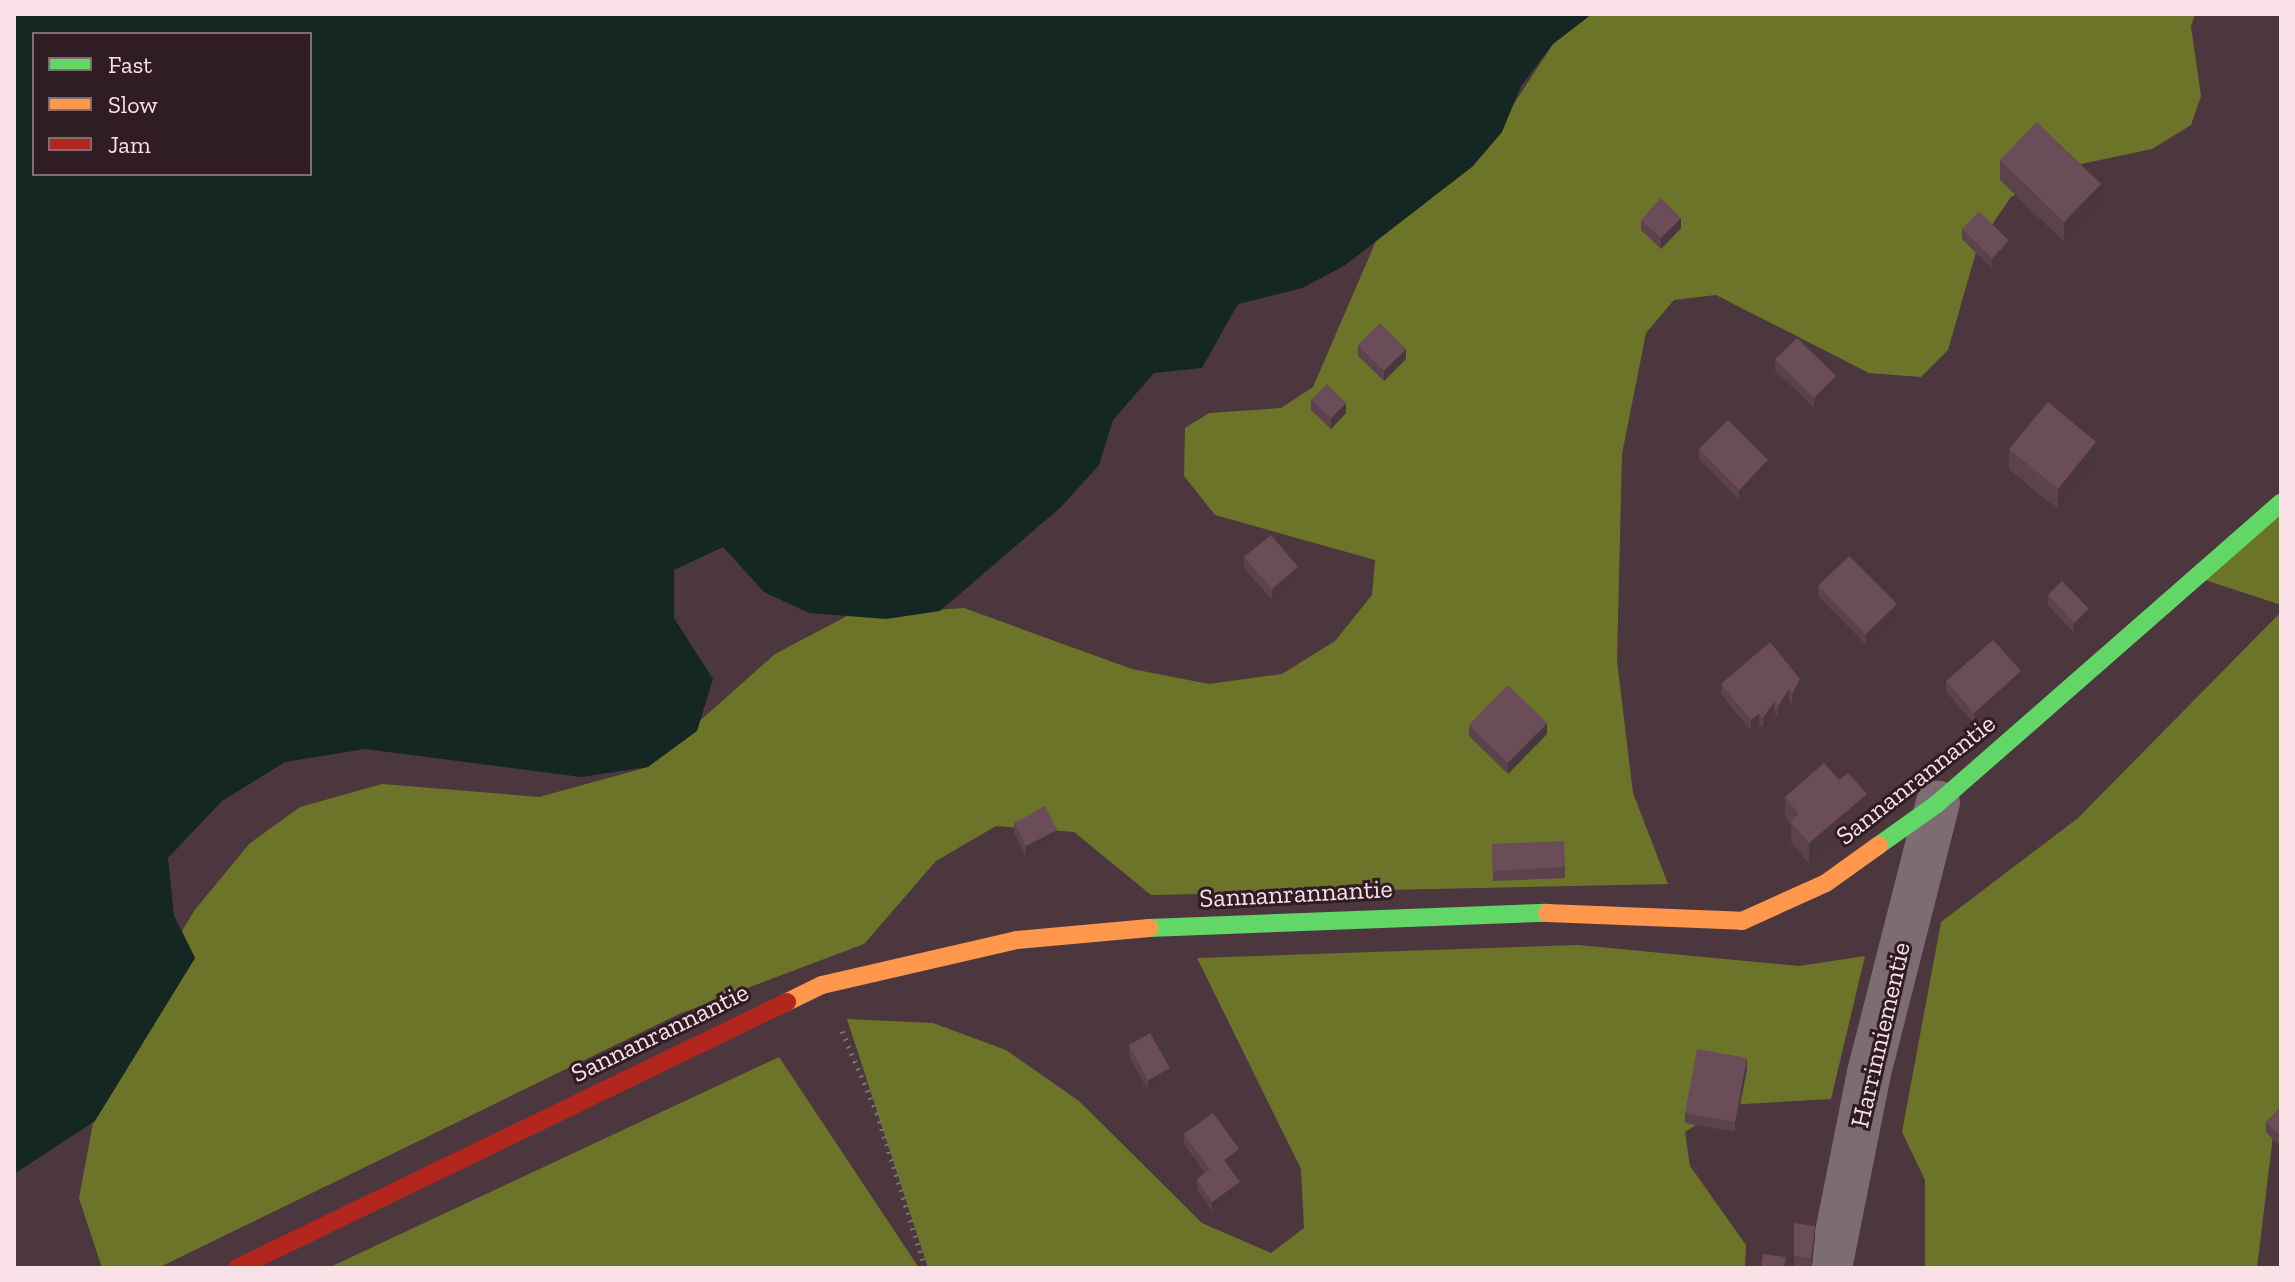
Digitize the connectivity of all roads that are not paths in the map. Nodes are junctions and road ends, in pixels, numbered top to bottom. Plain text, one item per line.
1 (2281, 503) edge
2 (1938, 803) junction
3 (237, 1268) edge
4 (1830, 1268) edge

1 - 2 street, Sannanrannantie
2 - 3 street, Sannanrannantie
2 - 4 street, Harrinniementie

